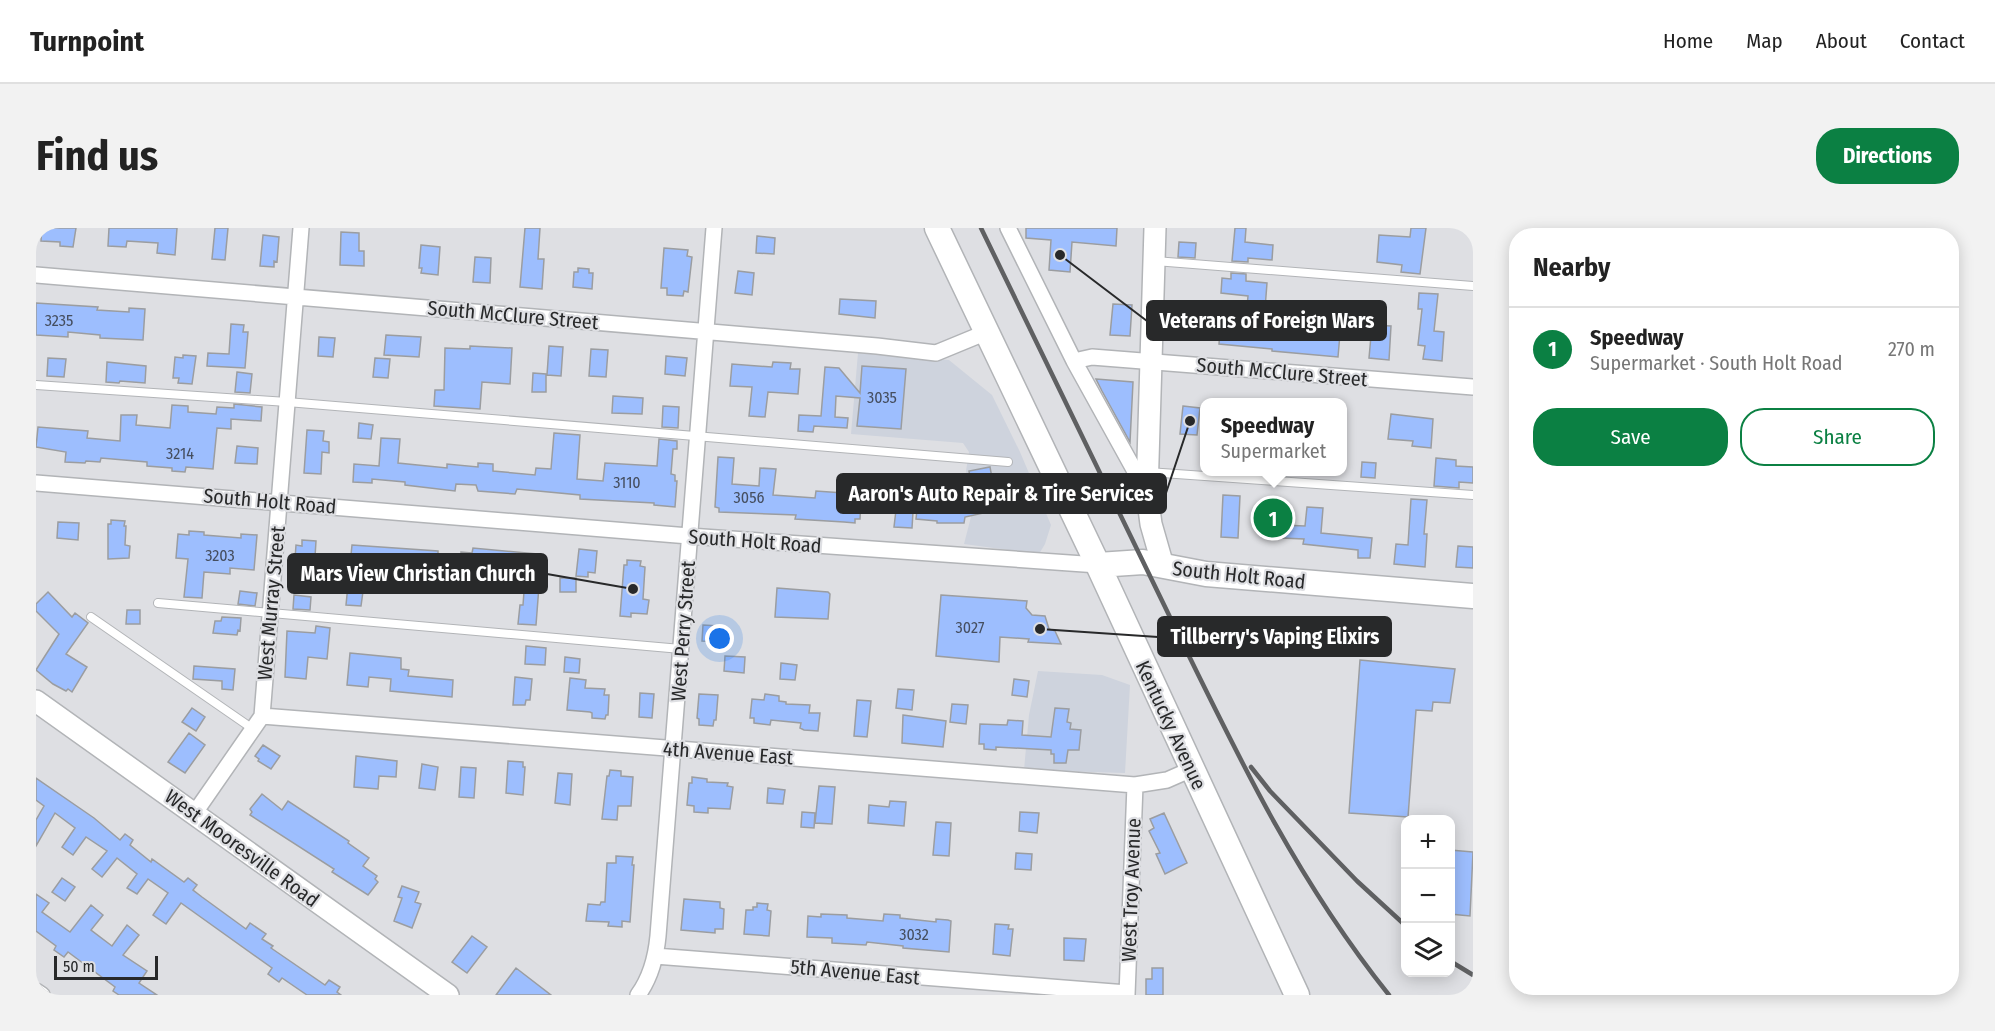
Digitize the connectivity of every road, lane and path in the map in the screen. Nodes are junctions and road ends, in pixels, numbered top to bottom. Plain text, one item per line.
1 (301, 228) edge
2 (714, 228) edge
3 (937, 228) edge
4 (1008, 228) edge
5 (1155, 228) edge
6 (1154, 261) junction
7 (36, 275) edge
8 (1473, 286) edge
9 (295, 297) junction
10 (706, 331) junction
11 (987, 332) junction
12 (1074, 361) junction
13 (1151, 362) junction
14 (36, 385) edge
15 (1473, 387) edge
16 (287, 402) junction
17 (698, 436) junction
18 (1008, 462) dead end
19 (1147, 482) junction
20 (36, 483) edge
21 (1473, 495) edge
22 (280, 502) junction
23 (689, 536) junction
24 (1098, 566) junction
25 (1163, 566) junction
26 (1473, 596) edge
27 (158, 603) dead end
28 (270, 613) junction
29 (91, 617) dead end
30 (681, 649) junction
31 (36, 701) edge
32 (257, 723) junction
33 (674, 749) junction
34 (1192, 769) junction
35 (1135, 785) junction
36 (194, 814) junction
37 (655, 956) junction
38 (36, 991) edge
39 (1127, 994) edge
40 (42, 995) edge
41 (448, 995) edge
42 (638, 995) edge
43 (1297, 995) edge

1 - 9 street, West Murray Street
2 - 10 street, West Perry Street
3 - 11 main road, Kentucky Avenue
4 - 12 street
5 - 6 main road
6 - 8 lane
6 - 13 main road
7 - 9 street, South McClure Street
9 - 10 street, South McClure Street
9 - 16 street, West Murray Street
10 - 11 street, South McClure Street
10 - 17 street, West Perry Street
11 - 24 main road, Kentucky Avenue
12 - 13 street, South McClure Street
12 - 19 street
13 - 15 street, South McClure Street
13 - 19 main road
14 - 16 lane
16 - 17 lane
16 - 22 street, West Murray Street
17 - 18 lane
17 - 23 street, West Perry Street
19 - 21 lane
19 - 25 main road
20 - 22 street, South Holt Road
22 - 23 street, South Holt Road
22 - 28 street, West Murray Street
23 - 24 street, South Holt Road
23 - 30 street, West Perry Street
24 - 25 main road, South Holt Road
24 - 34 main road, Kentucky Avenue
25 - 26 main road, South Holt Road
27 - 28 lane
28 - 30 lane
28 - 32 street, West Murray Street
29 - 32 lane
30 - 33 street, West Perry Street
31 - 36 main road, West Mooresville Road
32 - 33 street, 4th Avenue East
32 - 36 street
33 - 35 street, 4th Avenue East
33 - 37 street, West Perry Street
34 - 35 street, 4th Avenue East
34 - 43 main road, Kentucky Avenue
35 - 39 street, West Troy Avenue
36 - 41 main road, West Mooresville Road
37 - 39 street, 5th Avenue East
37 - 42 street, West Perry Street
38 - 40 street

